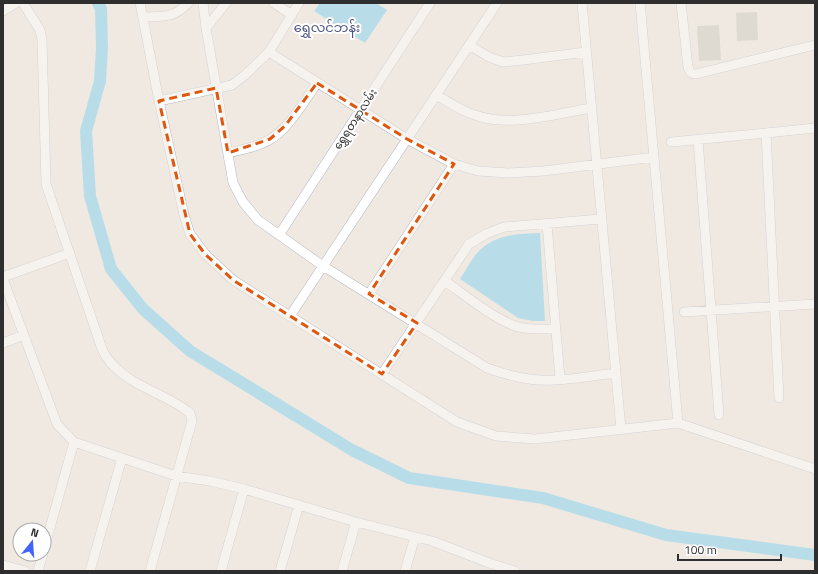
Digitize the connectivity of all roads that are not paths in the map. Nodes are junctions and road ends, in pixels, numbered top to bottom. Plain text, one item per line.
1 (16, 3) edge
2 (23, 3) edge
3 (140, 3) edge
4 (188, 3) edge
5 (203, 3) edge
6 (226, 3) edge
7 (274, 3) edge
8 (299, 3) edge
9 (430, 3) edge
10 (497, 3) edge
11 (582, 3) edge
12 (640, 3) edge
13 (681, 3) edge
14 (3, 11) edge
15 (292, 15) junction
16 (143, 17) junction
17 (206, 28) junction
18 (470, 45) junction
19 (815, 45) edge
20 (269, 52) junction
21 (586, 52) junction
22 (317, 83) junction
23 (216, 88) junction
24 (436, 95) junction
25 (159, 102) junction
26 (592, 108) junction
27 (360, 110) junction
28 (815, 128) edge
29 (766, 133) junction
30 (407, 139) junction
31 (698, 140) junction
32 (671, 142) dead end
33 (228, 154) junction
34 (654, 157) junction
35 (454, 164) junction
36 (597, 164) junction
37 (601, 219) junction
38 (547, 224) junction
39 (279, 236) junction
40 (70, 254) junction
41 (323, 266) junction
42 (3, 278) edge
43 (445, 281) junction
44 (369, 294) junction
45 (815, 304) edge
46 (774, 308) junction
47 (711, 310) junction
48 (684, 312) dead end
49 (290, 316) junction
50 (417, 323) junction
51 (554, 329) junction
52 (24, 335) junction
53 (3, 343) edge
54 (382, 374) junction
55 (616, 374) junction
56 (560, 379) junction
57 (779, 398) dead end
58 (719, 415) dead end
59 (678, 423) junction
60 (621, 429) junction
61 (74, 442) junction
62 (122, 458) junction
63 (815, 469) edge
64 (176, 476) junction
65 (244, 489) junction
66 (298, 505) junction
67 (52, 522) edge
68 (356, 522) junction
69 (415, 537) junction
70 (3, 565) edge
71 (25, 571) edge
72 (90, 571) edge
73 (150, 571) edge
74 (221, 571) edge
75 (280, 571) edge
76 (342, 571) edge
77 (405, 571) edge
78 (515, 571) edge

1 - 14 street
2 - 40 street
3 - 16 street
4 - 16 street
5 - 17 street
6 - 17 street
7 - 15 street
8 - 15 street
9 - 27 street, ရွှေရတနာလမ်း
10 - 18 street
11 - 21 street
12 - 34 street
13 - 19 street
15 - 20 street
16 - 25 street
17 - 23 street
18 - 21 street
18 - 24 street
20 - 22 street
20 - 23 street
21 - 26 street
22 - 27 street
22 - 33 street
23 - 25 street
23 - 33 street
24 - 26 street
24 - 30 street
25 - 49 street
26 - 36 street
27 - 30 street
27 - 39 street, ရွှေရတနာလမ်း
28 - 29 street
29 - 31 street
29 - 46 street
30 - 35 street
30 - 41 street
31 - 32 street
31 - 47 street
33 - 39 street
34 - 36 street
34 - 59 street
35 - 36 street
35 - 44 street
36 - 37 street
37 - 38 street
37 - 55 street
38 - 43 street
38 - 51 street
39 - 41 street
40 - 42 street
40 - 64 street
41 - 44 street
41 - 49 street
42 - 52 street
43 - 50 street
43 - 51 street
44 - 50 street
45 - 46 street
46 - 47 street
46 - 57 street
47 - 48 street
47 - 58 street
49 - 54 street
50 - 54 street
50 - 56 street
51 - 56 street
52 - 53 street
52 - 61 street
54 - 60 street
55 - 56 street
55 - 60 street
59 - 60 street
59 - 63 street
61 - 62 street
61 - 67 street
62 - 64 street
62 - 72 street
64 - 65 street
64 - 73 street
65 - 66 street
65 - 74 street
66 - 68 street
66 - 75 street
68 - 69 street
68 - 76 street
69 - 77 street
69 - 78 street
70 - 71 street

